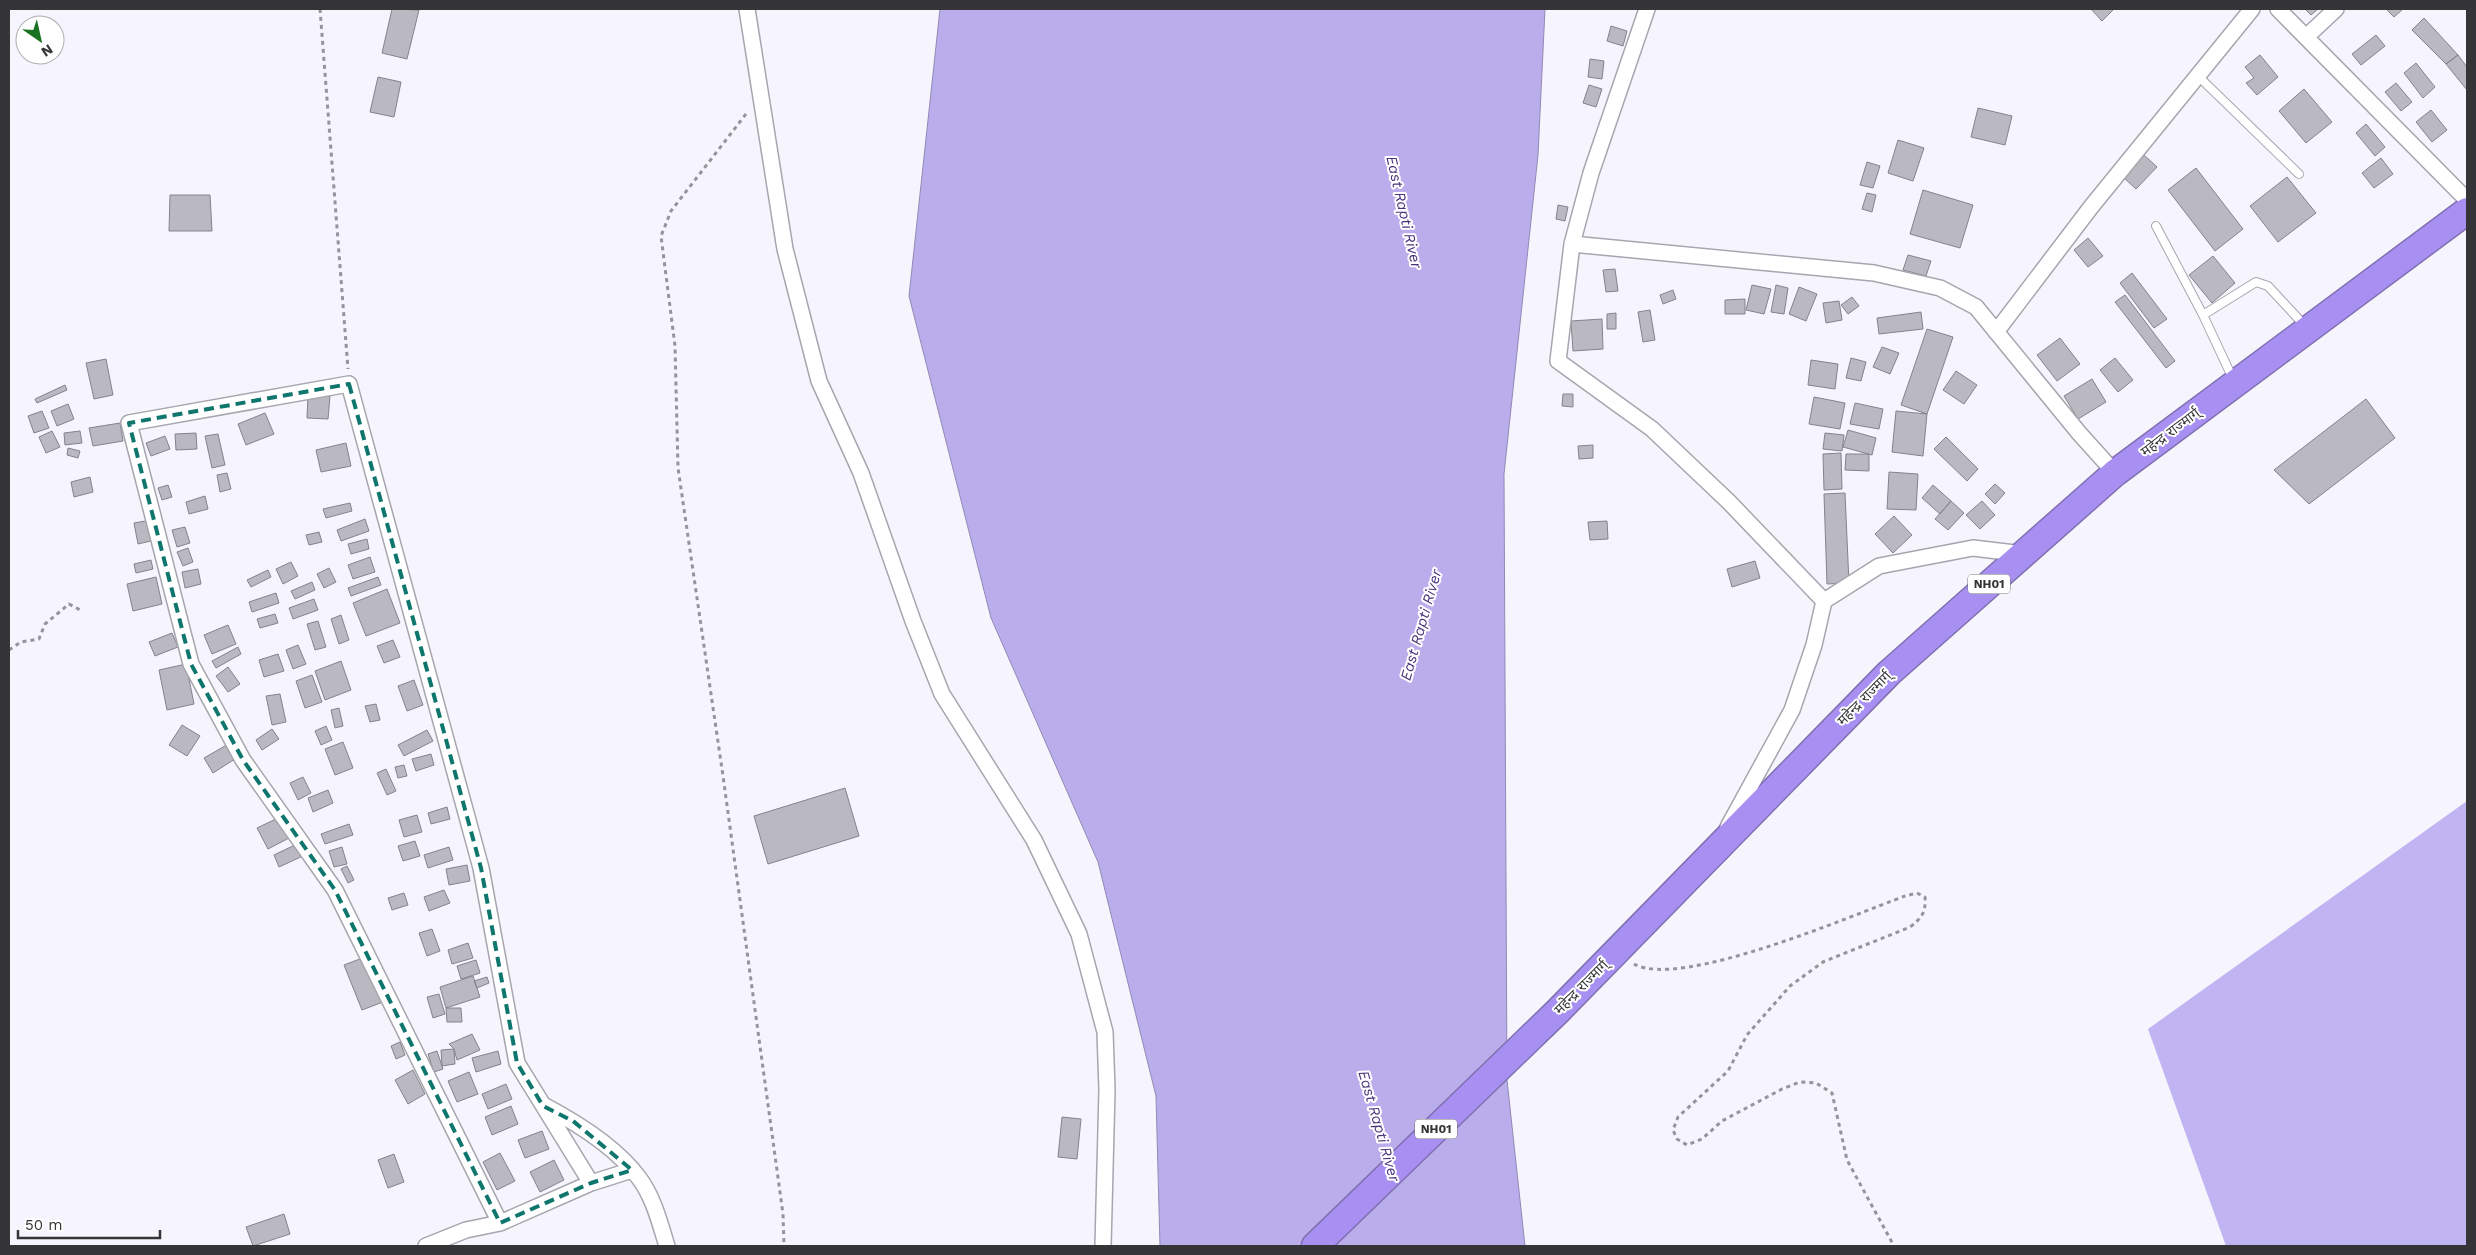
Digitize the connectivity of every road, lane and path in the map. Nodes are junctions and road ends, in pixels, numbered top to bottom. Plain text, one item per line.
1 (320, 9) edge
2 (747, 9) edge
3 (1647, 9) edge
4 (2252, 9) edge
5 (2278, 9) edge
6 (2336, 9) edge
7 (2306, 37) junction
8 (2197, 75) junction
9 (762, 94) junction
10 (2299, 174) dead end
11 (2467, 200) edge
12 (2467, 210) edge
13 (2156, 226) dead end
14 (1572, 244) junction
15 (2203, 315) junction
16 (2308, 329) junction
17 (1996, 332) junction
18 (2235, 383) junction
19 (349, 384) junction
20 (2115, 473) junction
21 (2022, 554) junction
22 (1824, 601) junction
23 (82, 611) dead end
24 (9, 650) edge
25 (1717, 846) junction
26 (1616, 953) junction
27 (543, 1106) junction
28 (632, 1170) junction
29 (591, 1183) junction
30 (500, 1224) junction
31 (426, 1246) edge
32 (667, 1246) edge
33 (784, 1246) edge
34 (1103, 1246) edge
35 (1315, 1246) edge
36 (1894, 1246) edge

1 - 19 path
2 - 9 street
3 - 14 street
4 - 8 street
5 - 7 street
6 - 7 street
7 - 11 street
8 - 10 lane
8 - 17 street
9 - 33 path
9 - 34 street
12 - 16 highway, महेन्द्र राज्मार्ग् / NH01
13 - 15 lane
14 - 17 street
14 - 22 street
15 - 16 lane
15 - 18 lane
16 - 18 highway, महेन्द्र राज्मार्ग् / NH01
17 - 20 street
18 - 20 highway, महेन्द्र राज्मार्ग् / NH01
19 - 27 street
19 - 30 street
20 - 21 highway, महेन्द्र राज्मार्ग् / NH01
21 - 22 street
21 - 25 highway, महेन्द्र राज्मार्ग् / NH01
22 - 25 street
23 - 24 path
25 - 26 highway, महेन्द्र राज्मार्ग् / NH01
26 - 35 highway, महेन्द्र राज्मार्ग् / NH01
26 - 36 path
27 - 28 street
27 - 29 street
28 - 29 street
28 - 32 street
29 - 30 street
30 - 31 street

